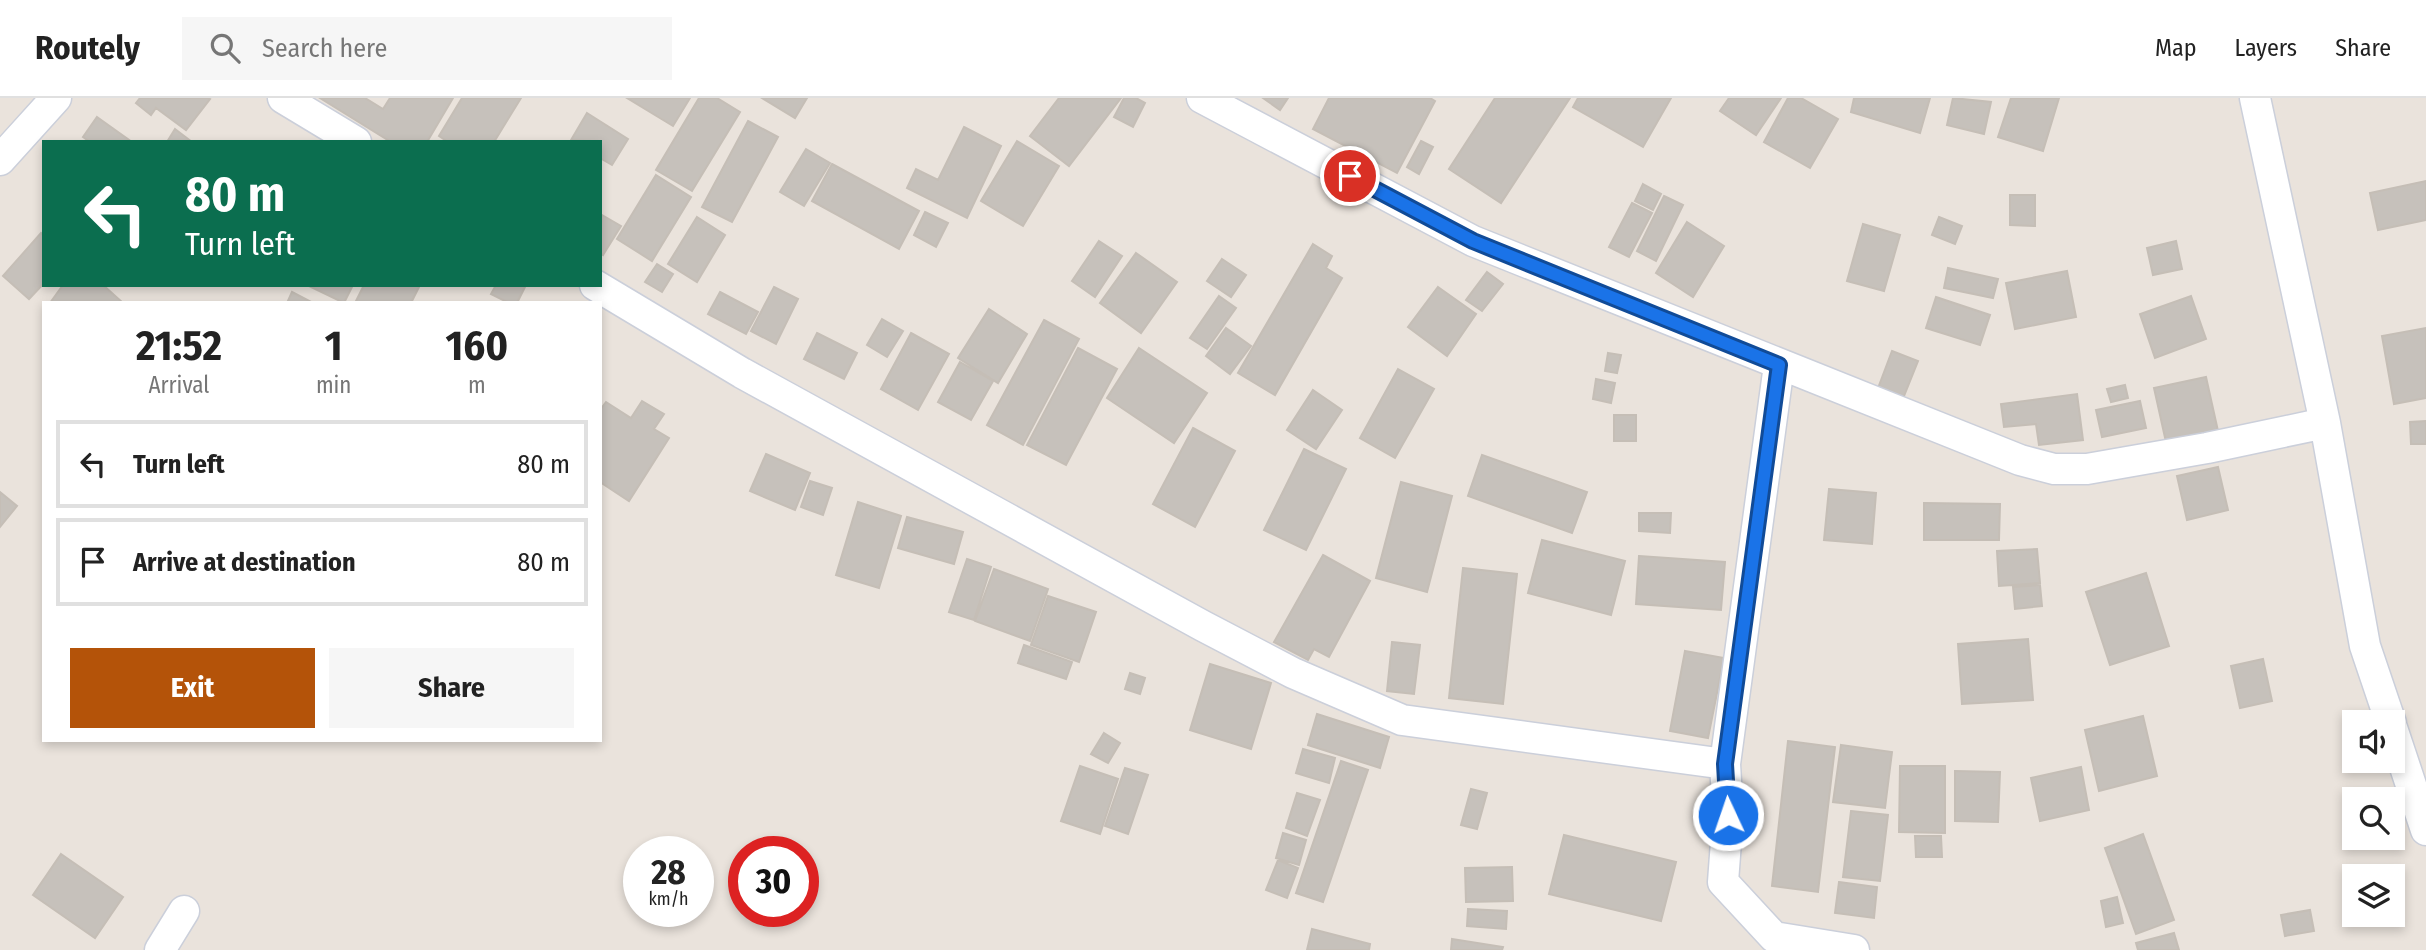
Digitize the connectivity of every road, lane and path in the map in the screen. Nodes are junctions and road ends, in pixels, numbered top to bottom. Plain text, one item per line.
1 (55, 98) edge
2 (283, 98) edge
3 (1202, 98) edge
4 (2255, 98) edge
5 (353, 140) edge
6 (0, 160) edge
7 (598, 287) edge
8 (1779, 365) junction
9 (2325, 423) junction
10 (2386, 710) edge
11 (1725, 764) junction
12 (2405, 767) edge
13 (2426, 830) edge
14 (184, 911) dead end
15 (160, 950) edge
16 (1854, 950) edge

1 - 6 street
2 - 5 street
3 - 8 street
4 - 9 street
7 - 11 street
8 - 9 street
8 - 11 street
9 - 10 street
11 - 16 street
12 - 13 street
14 - 15 street

